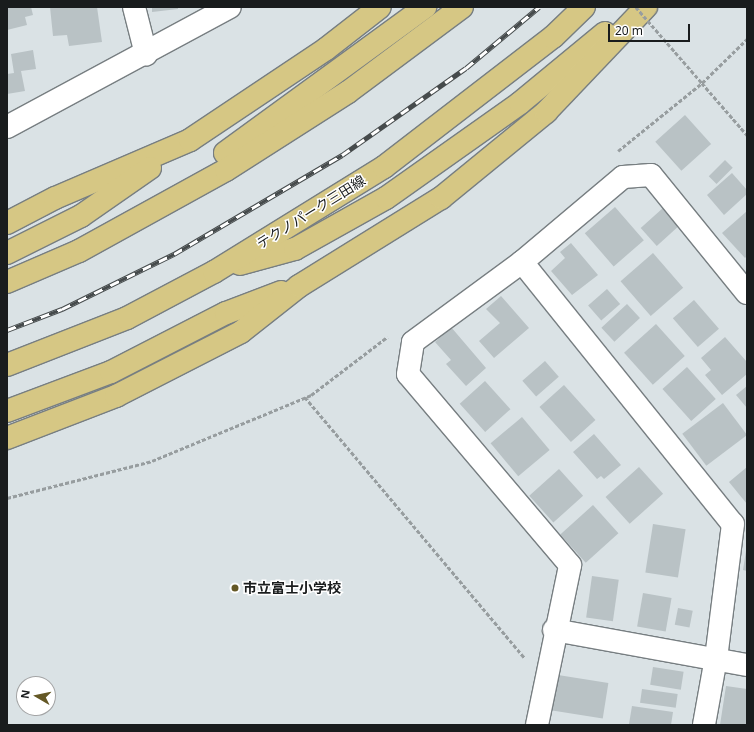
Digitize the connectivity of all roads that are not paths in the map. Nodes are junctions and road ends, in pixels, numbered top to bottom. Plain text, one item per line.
1 (134, 7) edge
2 (230, 7) edge
3 (380, 7) edge
4 (425, 7) edge
5 (462, 7) edge
6 (584, 7) edge
7 (636, 7) edge
8 (646, 7) edge
9 (146, 54) junction
10 (7, 127) edge
11 (190, 140) junction
12 (7, 223) edge
13 (79, 251) junction
14 (7, 253) edge
15 (522, 262) junction
16 (214, 272) junction
17 (7, 282) edge
18 (300, 286) junction
19 (747, 293) edge
20 (7, 365) edge
21 (7, 411) edge
22 (7, 438) edge
23 (740, 525) edge
24 (554, 630) junction
25 (716, 658) junction
26 (747, 665) edge
27 (537, 725) edge
28 (704, 725) edge

1 - 9 street
2 - 9 street
3 - 11 main road
4 - 13 main road
5 - 13 main road
6 - 16 main road, テクノパーク三田線
7 - 16 main road
8 - 18 main road
9 - 10 street
11 - 12 main road
11 - 14 main road
13 - 17 main road
15 - 19 street
15 - 23 street
15 - 24 street
16 - 20 main road, テクノパーク三田線
18 - 21 main road
18 - 22 main road
23 - 25 street
24 - 25 street
24 - 27 street
25 - 26 street
25 - 28 street

